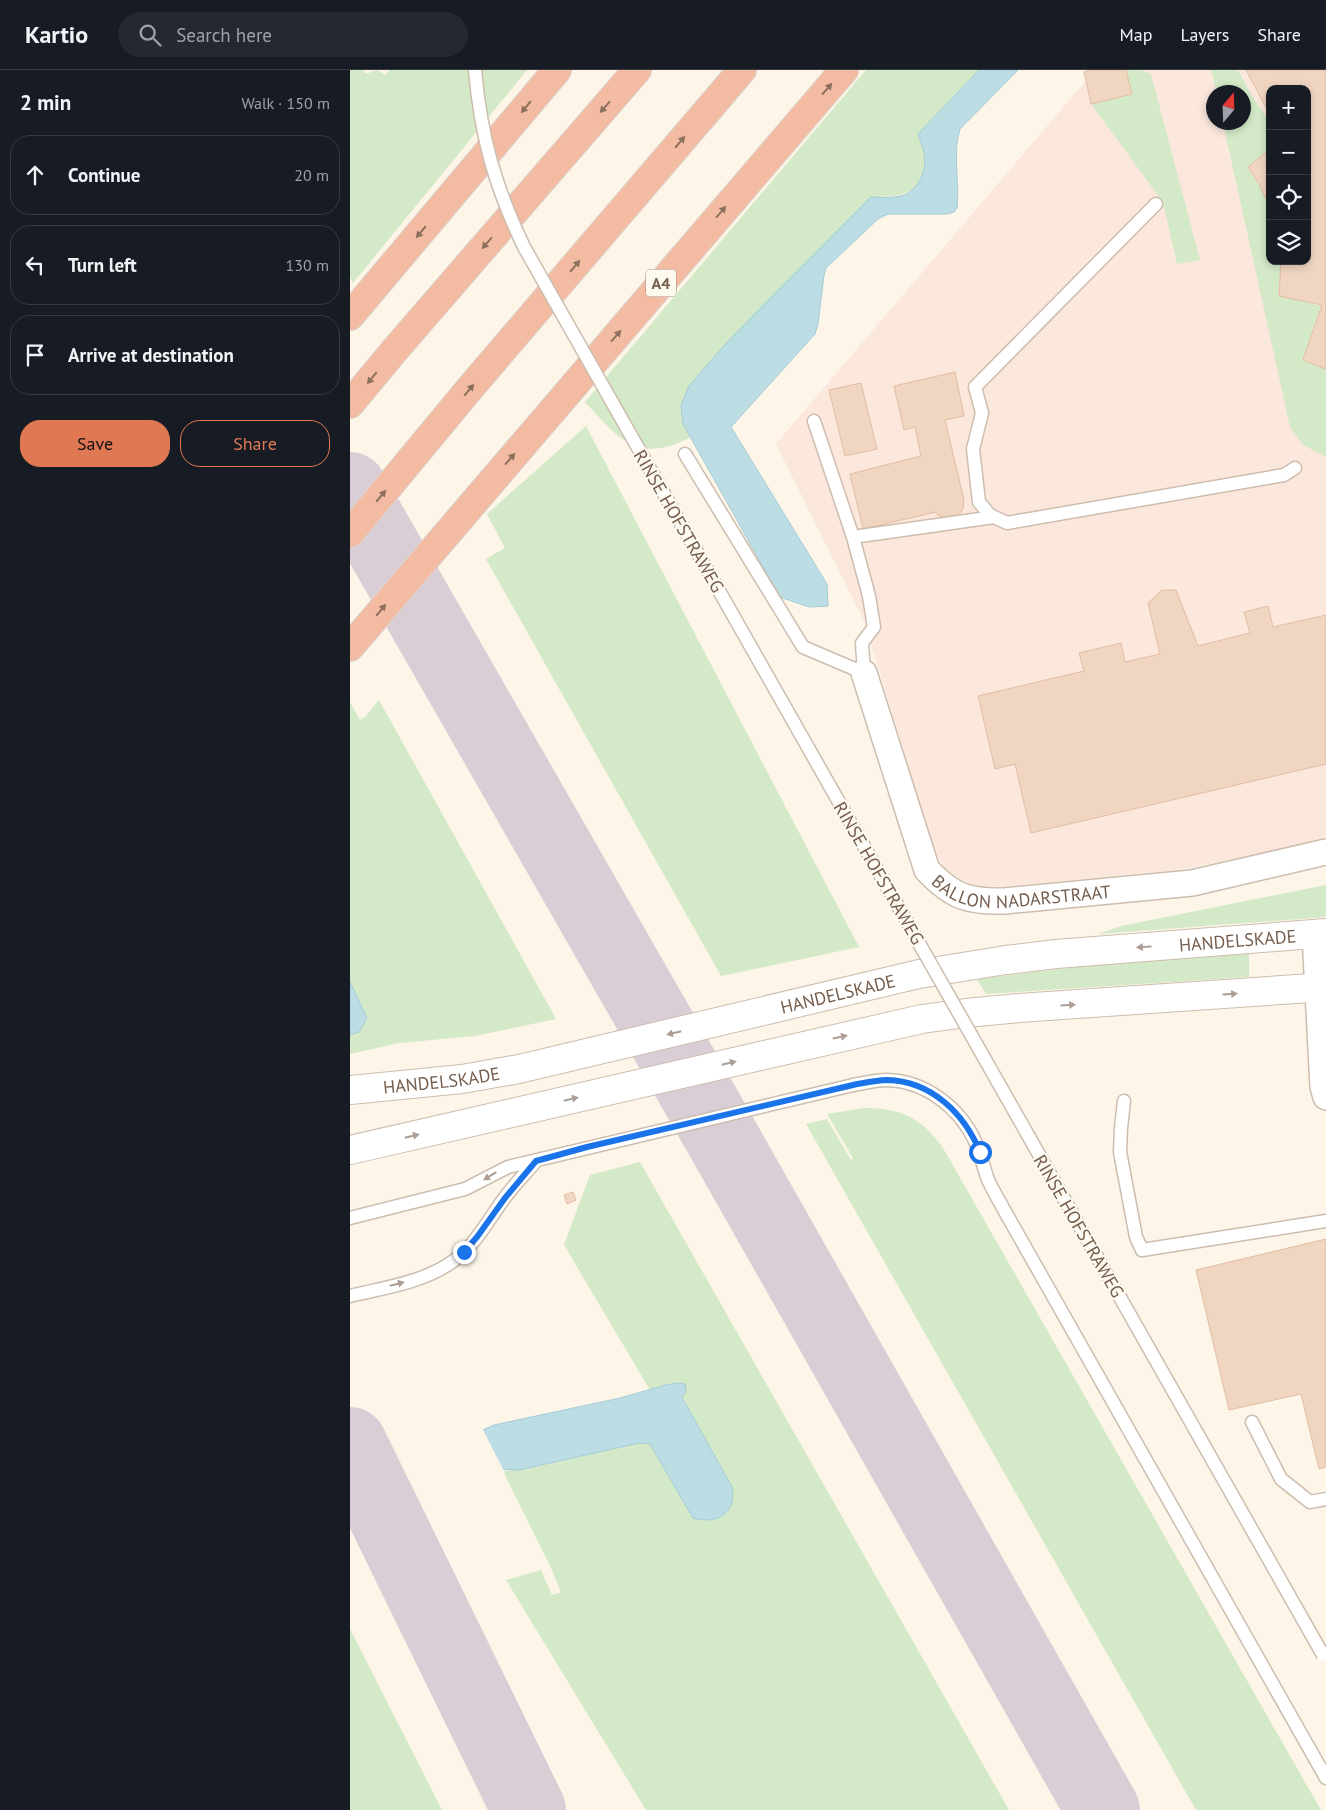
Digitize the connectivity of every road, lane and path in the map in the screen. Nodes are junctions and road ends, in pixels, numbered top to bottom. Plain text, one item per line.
1 (476, 70) edge
2 (557, 70) edge
3 (637, 70) edge
4 (742, 70) edge
5 (844, 70) edge
6 (1156, 204) dead end
7 (350, 316) edge
8 (350, 404) edge
9 (814, 421) dead end
10 (685, 454) dead end
11 (1295, 468) dead end
12 (994, 517) junction
13 (350, 533) edge
14 (853, 537) junction
15 (350, 647) edge
16 (864, 673) junction
17 (1326, 852) edge
18 (1320, 933) edge
19 (1322, 987) edge
20 (352, 1089) edge
21 (1326, 1098) edge
22 (1124, 1101) dead end
23 (357, 1149) edge
24 (536, 1161) junction
25 (350, 1218) edge
26 (1326, 1221) edge
27 (350, 1296) edge
28 (1252, 1422) dead end
29 (1326, 1499) edge
30 (1324, 1658) edge
31 (1326, 1778) edge

1 - 30 lane, RINSE HOFSTRAWEG, bridge
2 -> 7 highway
3 -> 8 highway
13 -> 4 highway
15 -> 5 highway, A4
6 - 12 lane
9 - 14 lane
10 - 16 lane
11 - 12 lane
12 - 14 lane
14 - 16 lane
16 - 17 street, BALLON NADARSTRAAT
18 - 19 street
18 -> 20 street, HANDELSKADE
19 - 21 street
23 -> 19 street
22 - 26 lane
24 -> 25 lane
27 -> 24 lane
24 - 31 lane
28 - 29 lane

